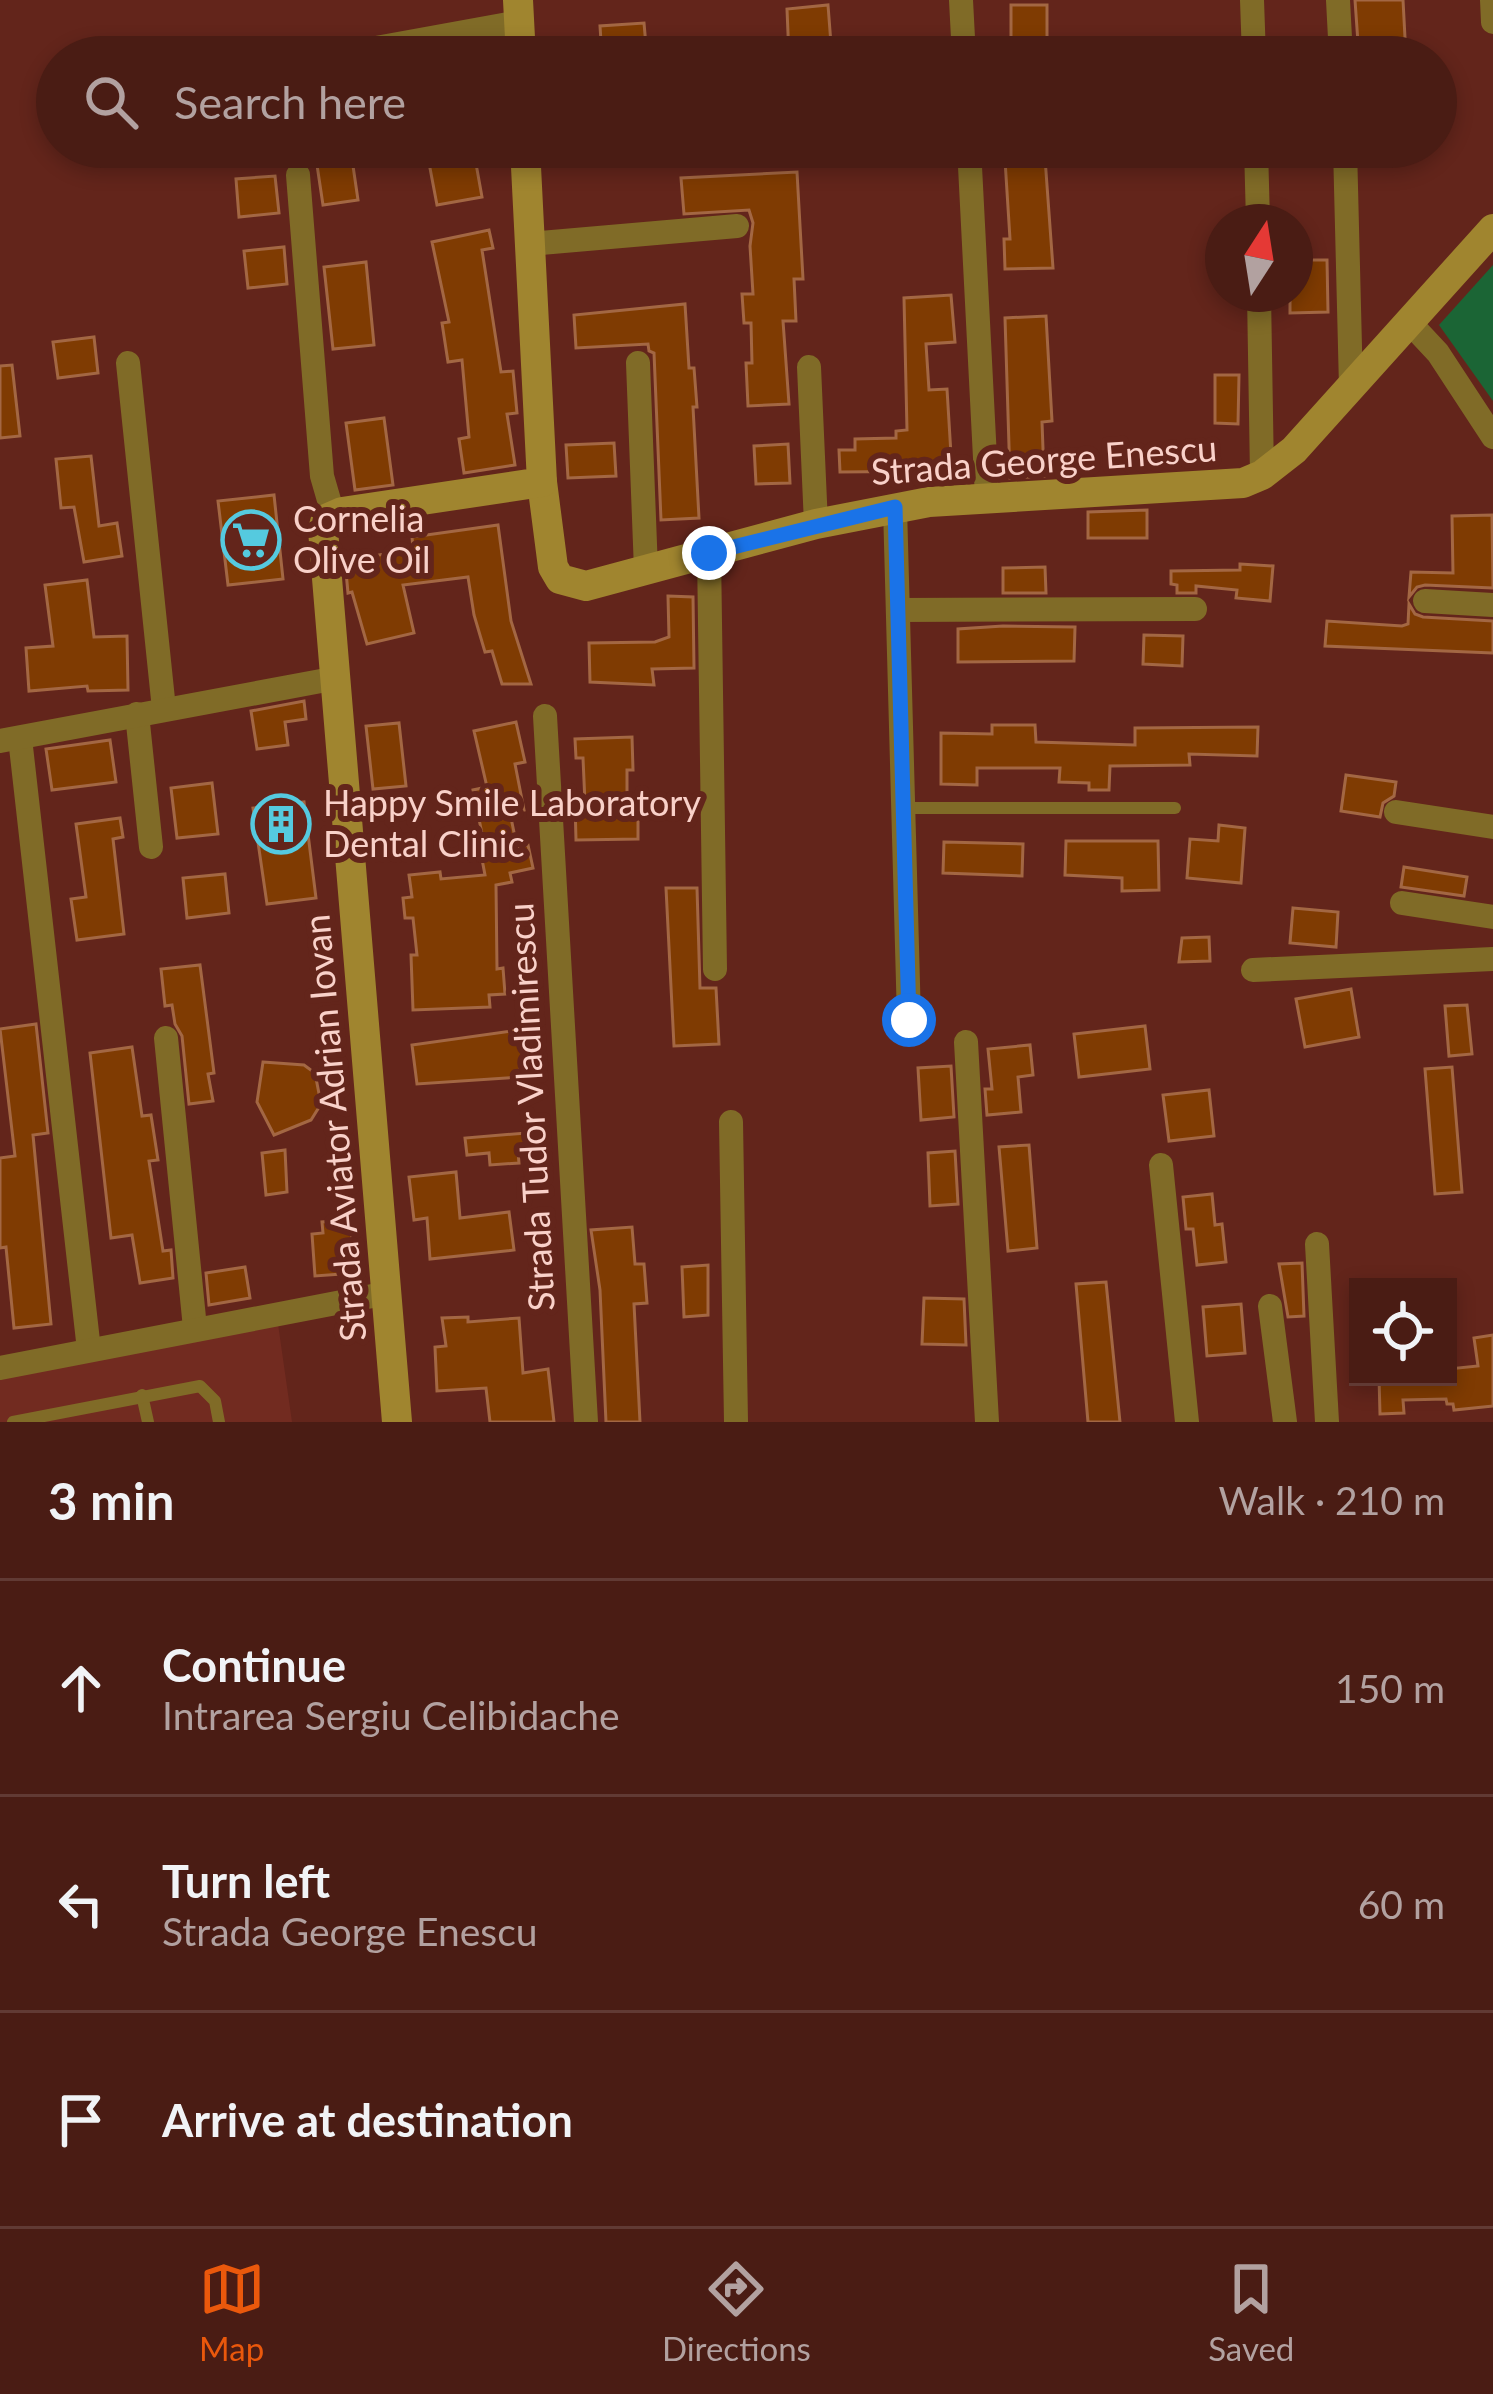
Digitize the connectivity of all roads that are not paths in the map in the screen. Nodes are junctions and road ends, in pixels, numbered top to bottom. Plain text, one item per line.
1 (962, 0) edge
2 (1252, 0) edge
3 (1338, 0) edge
4 (1492, 0) edge
5 (519, 11) edge
6 (1493, 22) edge
7 (417, 36) edge
8 (963, 36) edge
9 (1253, 36) edge
10 (1340, 36) edge
11 (526, 168) edge
12 (970, 168) edge
13 (1257, 168) edge
14 (1346, 168) edge
15 (298, 175) dead end
16 (1258, 204) edge
17 (737, 226) dead end
18 (1493, 229) edge
19 (529, 244) junction
20 (1259, 312) edge
21 (1410, 323) junction
22 (128, 363) dead end
23 (638, 363) dead end
24 (809, 368) dead end
25 (1351, 387) junction
26 (1493, 437) edge
27 (1262, 475) junction
28 (542, 482) junction
29 (987, 497) junction
30 (895, 507) junction
31 (333, 514) junction
32 (816, 524) junction
33 (709, 553) junction
34 (646, 570) junction
35 (1425, 601) dead end
36 (1493, 605) edge
37 (1195, 609) dead end
38 (898, 610) junction
39 (337, 678) junction
40 (164, 709) junction
41 (137, 714) junction
42 (545, 716) dead end
43 (10, 740) edge
44 (902, 808) junction
45 (1175, 808) dead end
46 (1396, 812) dead end
47 (1493, 827) edge
48 (151, 847) dead end
49 (1402, 902) dead end
50 (1493, 917) edge
51 (1493, 959) edge
52 (716, 969) dead end
53 (1253, 970) dead end
54 (909, 1020) dead end
55 (166, 1038) dead end
56 (966, 1042) dead end
57 (731, 1122) dead end
58 (1161, 1165) dead end
59 (1317, 1244) dead end
60 (388, 1293) junction
61 (1270, 1306) dead end
62 (195, 1328) junction
63 (89, 1349) junction
64 (0, 1367) edge
65 (142, 1395) junction
66 (14, 1422) edge
67 (148, 1422) edge
68 (220, 1422) edge
69 (398, 1422) edge
70 (586, 1422) edge
71 (736, 1422) edge
72 (987, 1422) edge
73 (1187, 1422) edge
74 (1285, 1422) edge
75 (1327, 1422) edge

1 - 8 street
2 - 9 street
3 - 10 street
4 - 6 street
5 - 7 street
11 - 19 street
12 - 29 street
13 - 16 street
14 - 25 street
15 - 31 street
17 - 19 street
18 - 21 street, Strada George Enescu
19 - 28 street
20 - 27 street
21 - 25 street, Strada George Enescu
21 - 26 street
22 - 40 street
23 - 34 street
24 - 32 street
25 - 27 street, Strada George Enescu
27 - 29 street, Strada George Enescu
28 - 31 street
28 - 34 street, Strada George Enescu
29 - 30 street, Strada George Enescu
30 - 32 street, Strada George Enescu
30 - 38 street
31 - 39 street, Strada Aviator Adrian Iovan
32 - 33 street, Strada George Enescu
33 - 34 street, Strada George Enescu
33 - 52 street
35 - 36 street
37 - 38 street
38 - 44 street
39 - 40 street
39 - 60 street, Strada Aviator Adrian Iovan
40 - 41 street
41 - 43 street
41 - 48 street
42 - 70 street, Strada Tudor Vladimirescu
43 - 63 street
44 - 45 lane
44 - 54 street
46 - 47 street
49 - 50 street
51 - 53 street
55 - 62 street
56 - 72 street
57 - 71 street
58 - 73 street
59 - 75 street
60 - 62 street
60 - 69 street, Strada Aviator Adrian Iovan
61 - 74 street
62 - 63 street
63 - 64 street
65 - 66 lane
65 - 67 lane
65 - 68 lane

